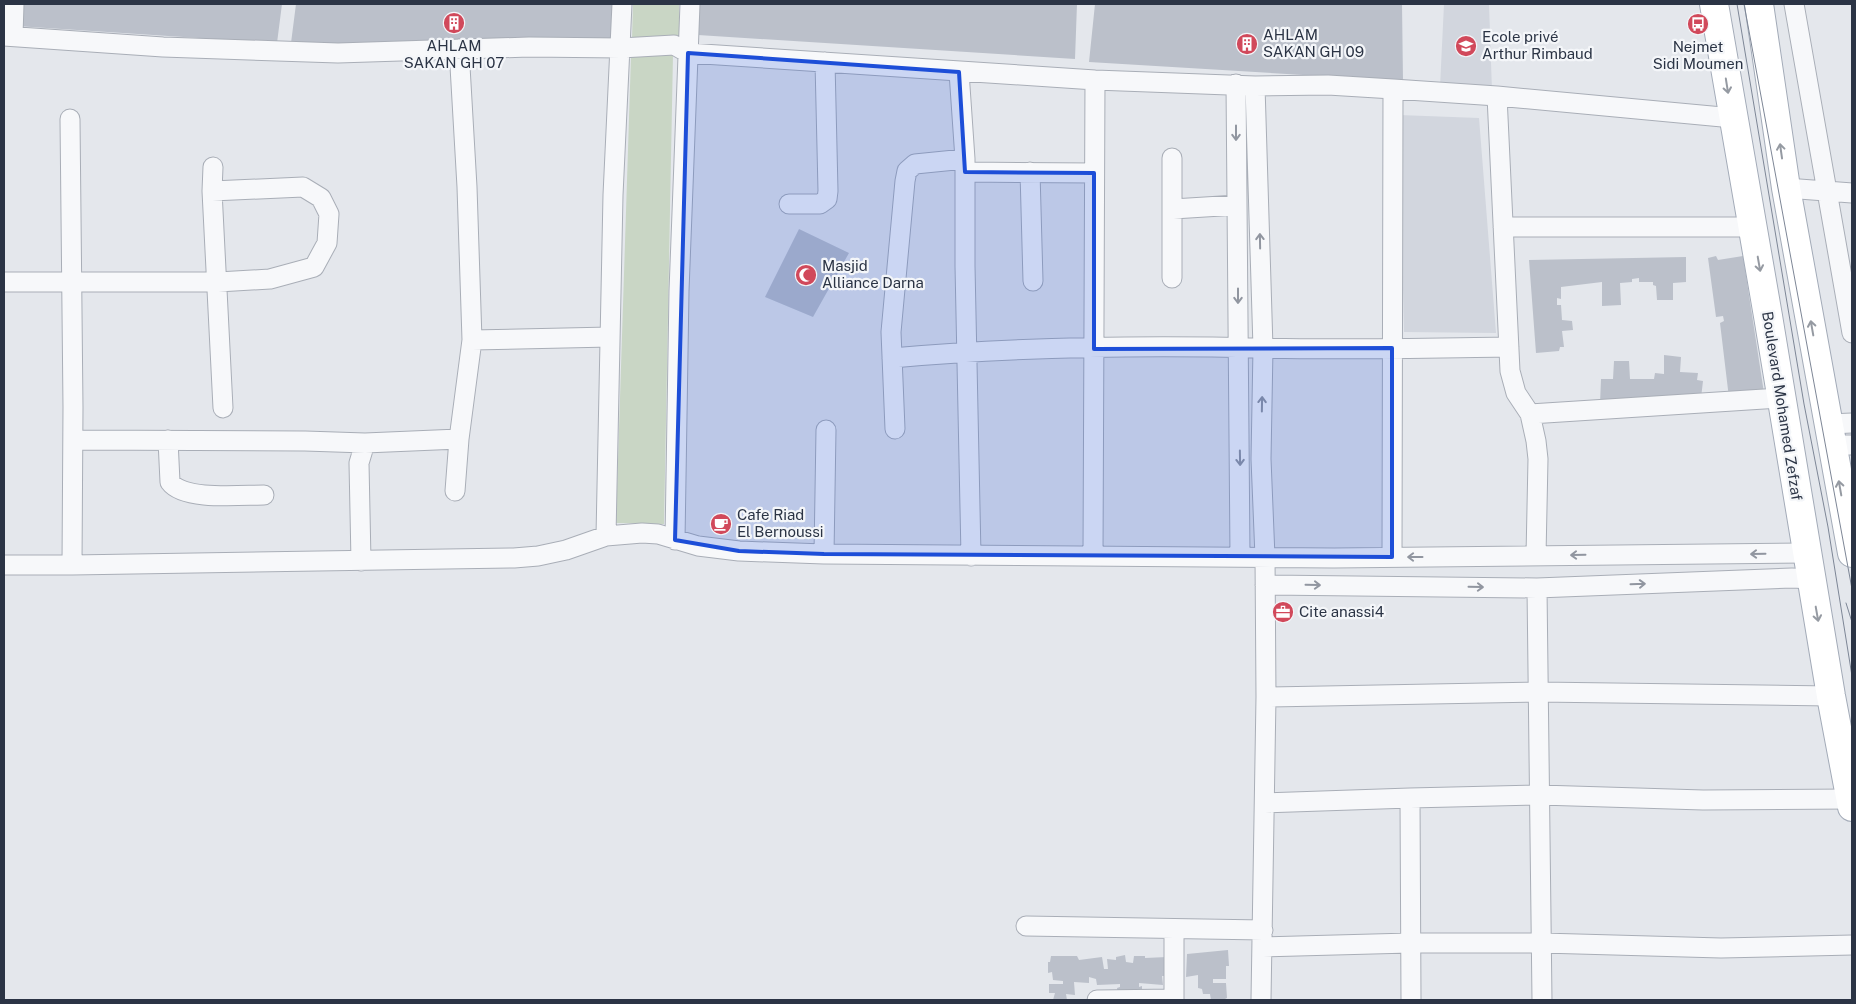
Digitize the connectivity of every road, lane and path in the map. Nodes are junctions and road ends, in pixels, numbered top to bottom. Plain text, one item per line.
1 (14, 4) edge
2 (622, 4) edge
3 (690, 4) edge
4 (1714, 4) edge
5 (1759, 4) edge
6 (1794, 4) edge
7 (8, 36) edge
8 (621, 48) junction
9 (459, 49) junction
10 (688, 53) junction
11 (825, 62) junction
12 (959, 72) junction
13 (1095, 80) junction
14 (1236, 84) junction
15 (1255, 86) junction
16 (1394, 89) junction
17 (1497, 96) junction
18 (70, 118) dead end
19 (1733, 118) junction
20 (1172, 158) dead end
21 (965, 166) junction
22 (213, 167) dead end
23 (1030, 172) junction
24 (1094, 173) junction
25 (1786, 188) junction
26 (212, 191) junction
27 (1826, 191) junction
28 (1852, 193) edge
29 (789, 204) dead end
30 (1237, 205) junction
31 (1173, 209) junction
32 (1503, 227) junction
33 (1752, 227) junction
34 (1172, 278) dead end
35 (4, 282) edge
36 (218, 282) junction
37 (1033, 282) dead end
38 (71, 283) junction
39 (1852, 333) edge
40 (610, 337) junction
41 (472, 340) junction
42 (1238, 347) junction
43 (1262, 348) junction
44 (1392, 348) junction
45 (1509, 348) junction
46 (1094, 349) junction
47 (967, 351) junction
48 (892, 358) junction
49 (1780, 398) junction
50 (223, 408) dead end
51 (1530, 414) junction
52 (895, 429) dead end
53 (826, 430) dead end
54 (1841, 434) edge
55 (459, 439) junction
56 (73, 440) junction
57 (168, 440) junction
58 (365, 443) junction
59 (455, 491) dead end
60 (264, 496) dead end
61 (606, 536) junction
62 (675, 540) junction
63 (1852, 553) edge
64 (824, 554) junction
65 (971, 556) junction
66 (1093, 556) junction
67 (1240, 556) junction
68 (1536, 556) junction
69 (1265, 557) junction
70 (1392, 557) junction
71 (361, 561) junction
72 (4, 565) edge
73 (72, 565) junction
74 (1809, 566) junction
75 (1265, 585) junction
76 (1537, 588) junction
77 (1539, 692) junction
78 (1830, 696) junction
79 (1266, 697) junction
80 (1540, 795) junction
81 (1410, 798) junction
82 (1851, 803) edge
83 (1265, 804) junction
84 (1026, 926) dead end
85 (1174, 929) junction
86 (1263, 939) junction
87 (1410, 943) junction
88 (1542, 943) junction
89 (1852, 945) edge
90 (1174, 999) edge
91 (1097, 1000) edge
92 (1261, 1000) edge
93 (1411, 1000) edge
94 (1542, 1000) edge

1 - 7 street
2 - 8 street
3 - 10 street
4 -> 19 main road, Boulevard Mohamed Zefzaf
25 -> 5 main road
6 - 27 street
7 - 9 street
8 - 9 street
8 - 10 street
8 - 40 street
9 - 41 street
10 - 11 street
10 - 62 street
11 - 12 street
11 - 29 street
12 - 13 street
12 - 21 street
13 - 14 street
13 - 24 street
14 - 15 street
14 -> 30 street
15 - 16 street
43 -> 15 street
16 - 17 street
16 - 44 street
17 - 19 street
17 - 32 street
18 - 38 street
19 - 33 main road, Boulevard Mohamed Zefzaf
20 - 31 street
21 - 23 street
21 - 47 street
21 - 48 street
22 - 26 street
23 - 24 street
23 - 37 street
24 - 46 street
25 - 27 street
54 -> 25 main road
26 - 36 street
26 - 36 street
27 - 28 street
27 - 39 street
30 - 31 street
30 -> 42 street
31 - 34 street
32 - 33 street
32 - 45 street
33 -> 49 main road, Boulevard Mohamed Zefzaf
35 - 38 street
36 - 38 street
36 - 50 street
38 - 56 street
40 - 41 street
40 - 61 street
41 - 55 street
42 - 43 street
42 - 46 street
42 -> 67 street
43 - 44 street
69 -> 43 street
44 - 45 street
44 - 70 street
45 - 51 street
46 - 47 street
46 - 66 street
47 - 48 street
47 - 65 street
48 - 52 street
49 - 51 street
49 - 74 main road, Boulevard Mohamed Zefzaf
51 - 68 street
53 - 64 street
63 -> 54 main road
55 - 58 street
55 - 59 street
56 - 57 street
56 - 73 street
57 - 58 street
57 - 60 street
58 - 71 street
61 - 62 street
61 - 71 street
62 - 64 street
64 - 65 street
65 - 66 street
66 - 67 street
67 - 69 street
68 -> 70 street
74 -> 68 street
69 - 70 street
69 - 75 street
71 - 73 street
72 - 73 street
76 -> 74 street
74 -> 78 main road, Boulevard Mohamed Zefzaf
75 -> 76 street
75 - 79 street
76 - 77 street
77 - 78 street
77 - 79 street
77 - 80 street
78 - 82 main road, Boulevard Mohamed Zefzaf
79 - 83 street
80 - 81 street
80 - 82 street
80 - 88 street
81 - 83 street
81 - 87 street
83 - 86 street
84 - 85 street
85 - 86 street
85 - 90 street
86 - 87 street
86 - 92 street
87 - 88 street
87 - 93 street
88 - 89 street
88 - 94 street
90 - 91 street

